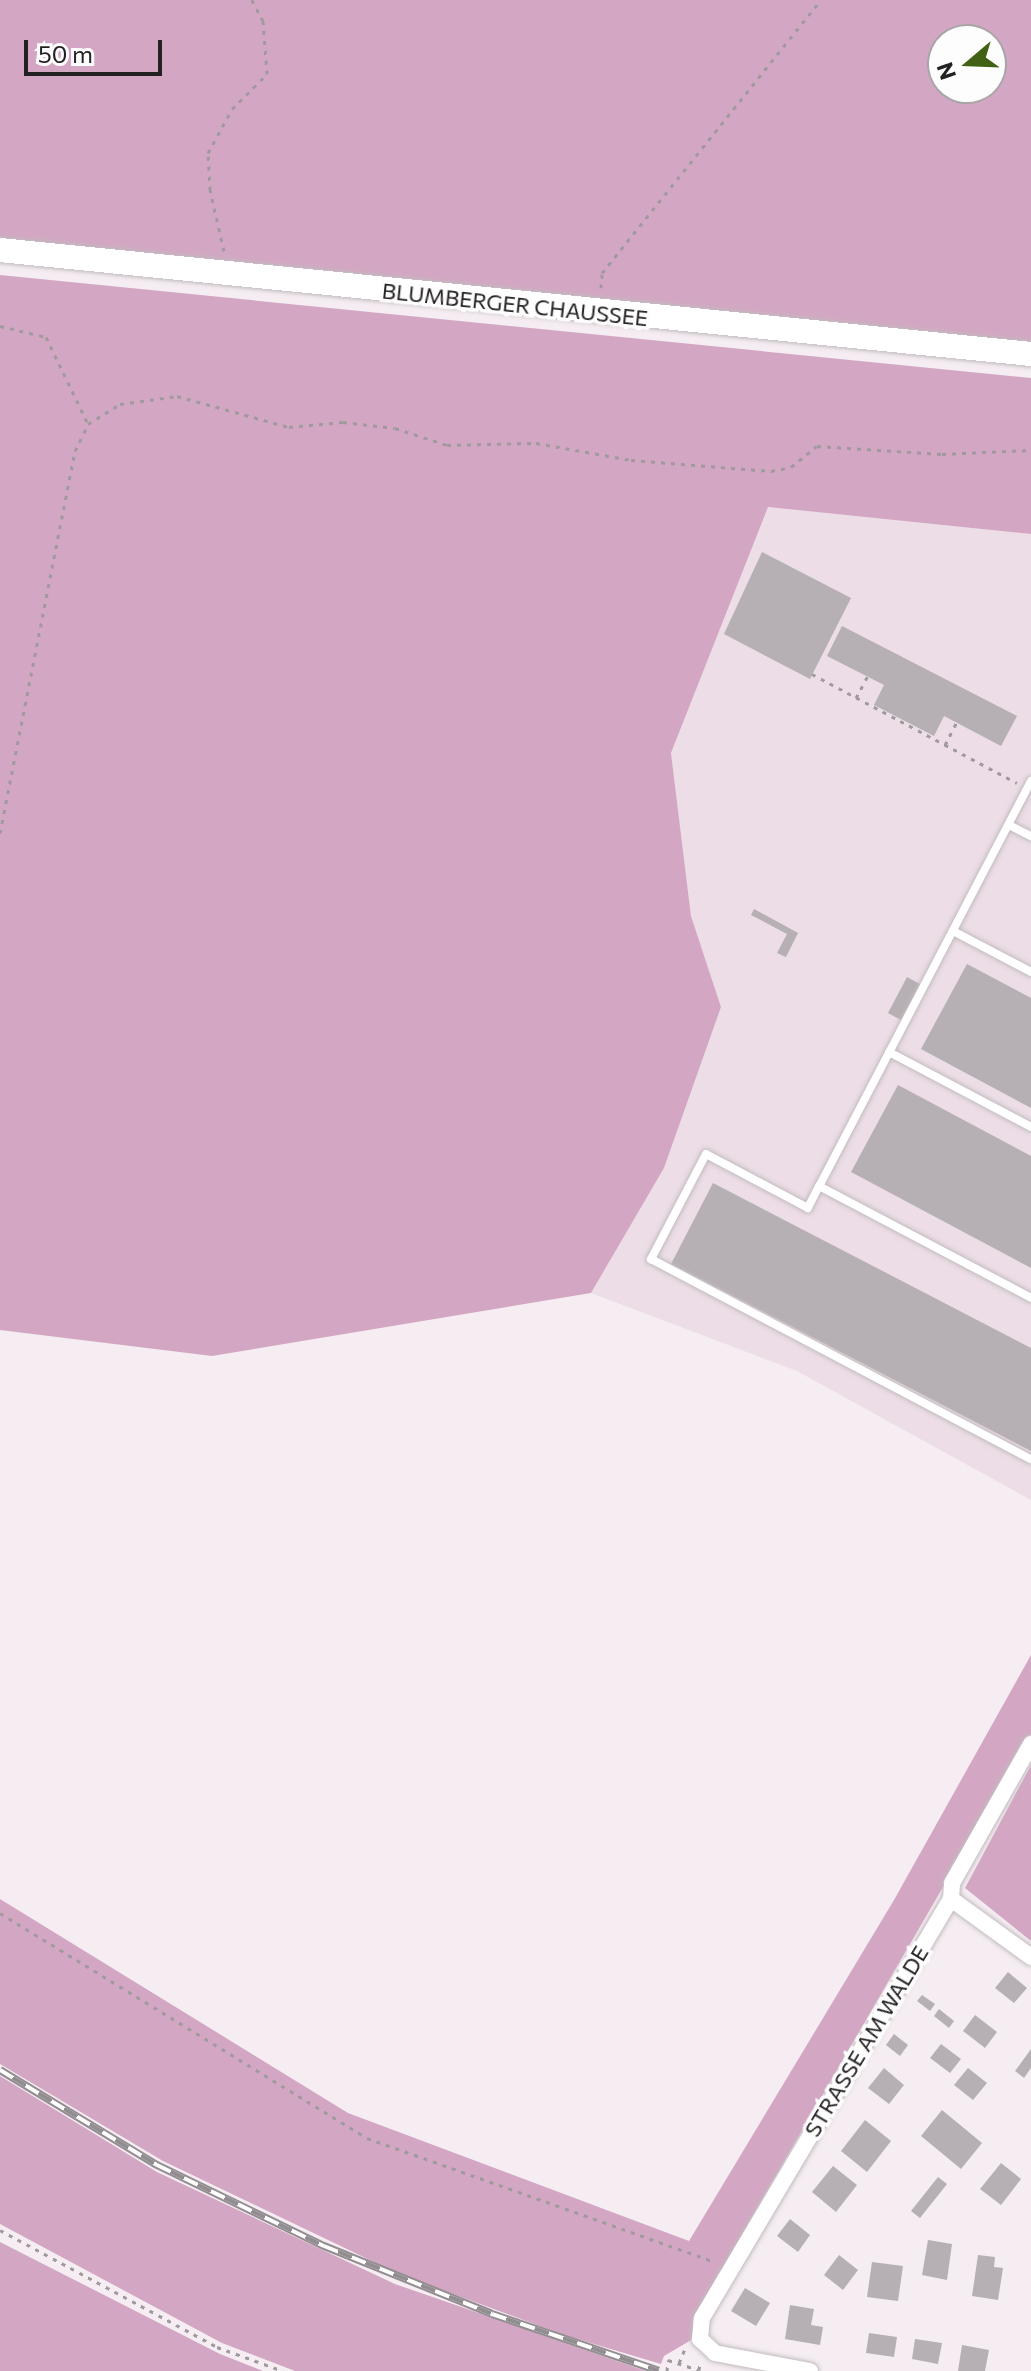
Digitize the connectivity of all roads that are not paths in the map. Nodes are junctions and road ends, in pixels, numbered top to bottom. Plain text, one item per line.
1 (0, 250) edge
2 (1031, 354) edge
3 (1029, 785) edge
4 (1009, 825) junction
5 (1031, 836) edge
6 (953, 931) junction
7 (1031, 972) edge
8 (889, 1052) junction
9 (1031, 1127) edge
10 (819, 1186) junction
11 (1031, 1298) edge
12 (1031, 1459) edge
13 (1031, 1744) edge
14 (951, 1899) junction
15 (1031, 1957) edge
16 (810, 2371) edge

1 - 2 main road, BLUMBERGER CHAUSSEE
3 - 4 lane
4 - 5 lane
4 - 6 lane
6 - 7 lane
6 - 8 lane
8 - 9 lane
8 - 10 lane
10 - 11 lane
10 - 12 lane
13 - 14 street, STRASSE AM WALDE
14 - 15 street
14 - 16 street, STRASSE AM WALDE

